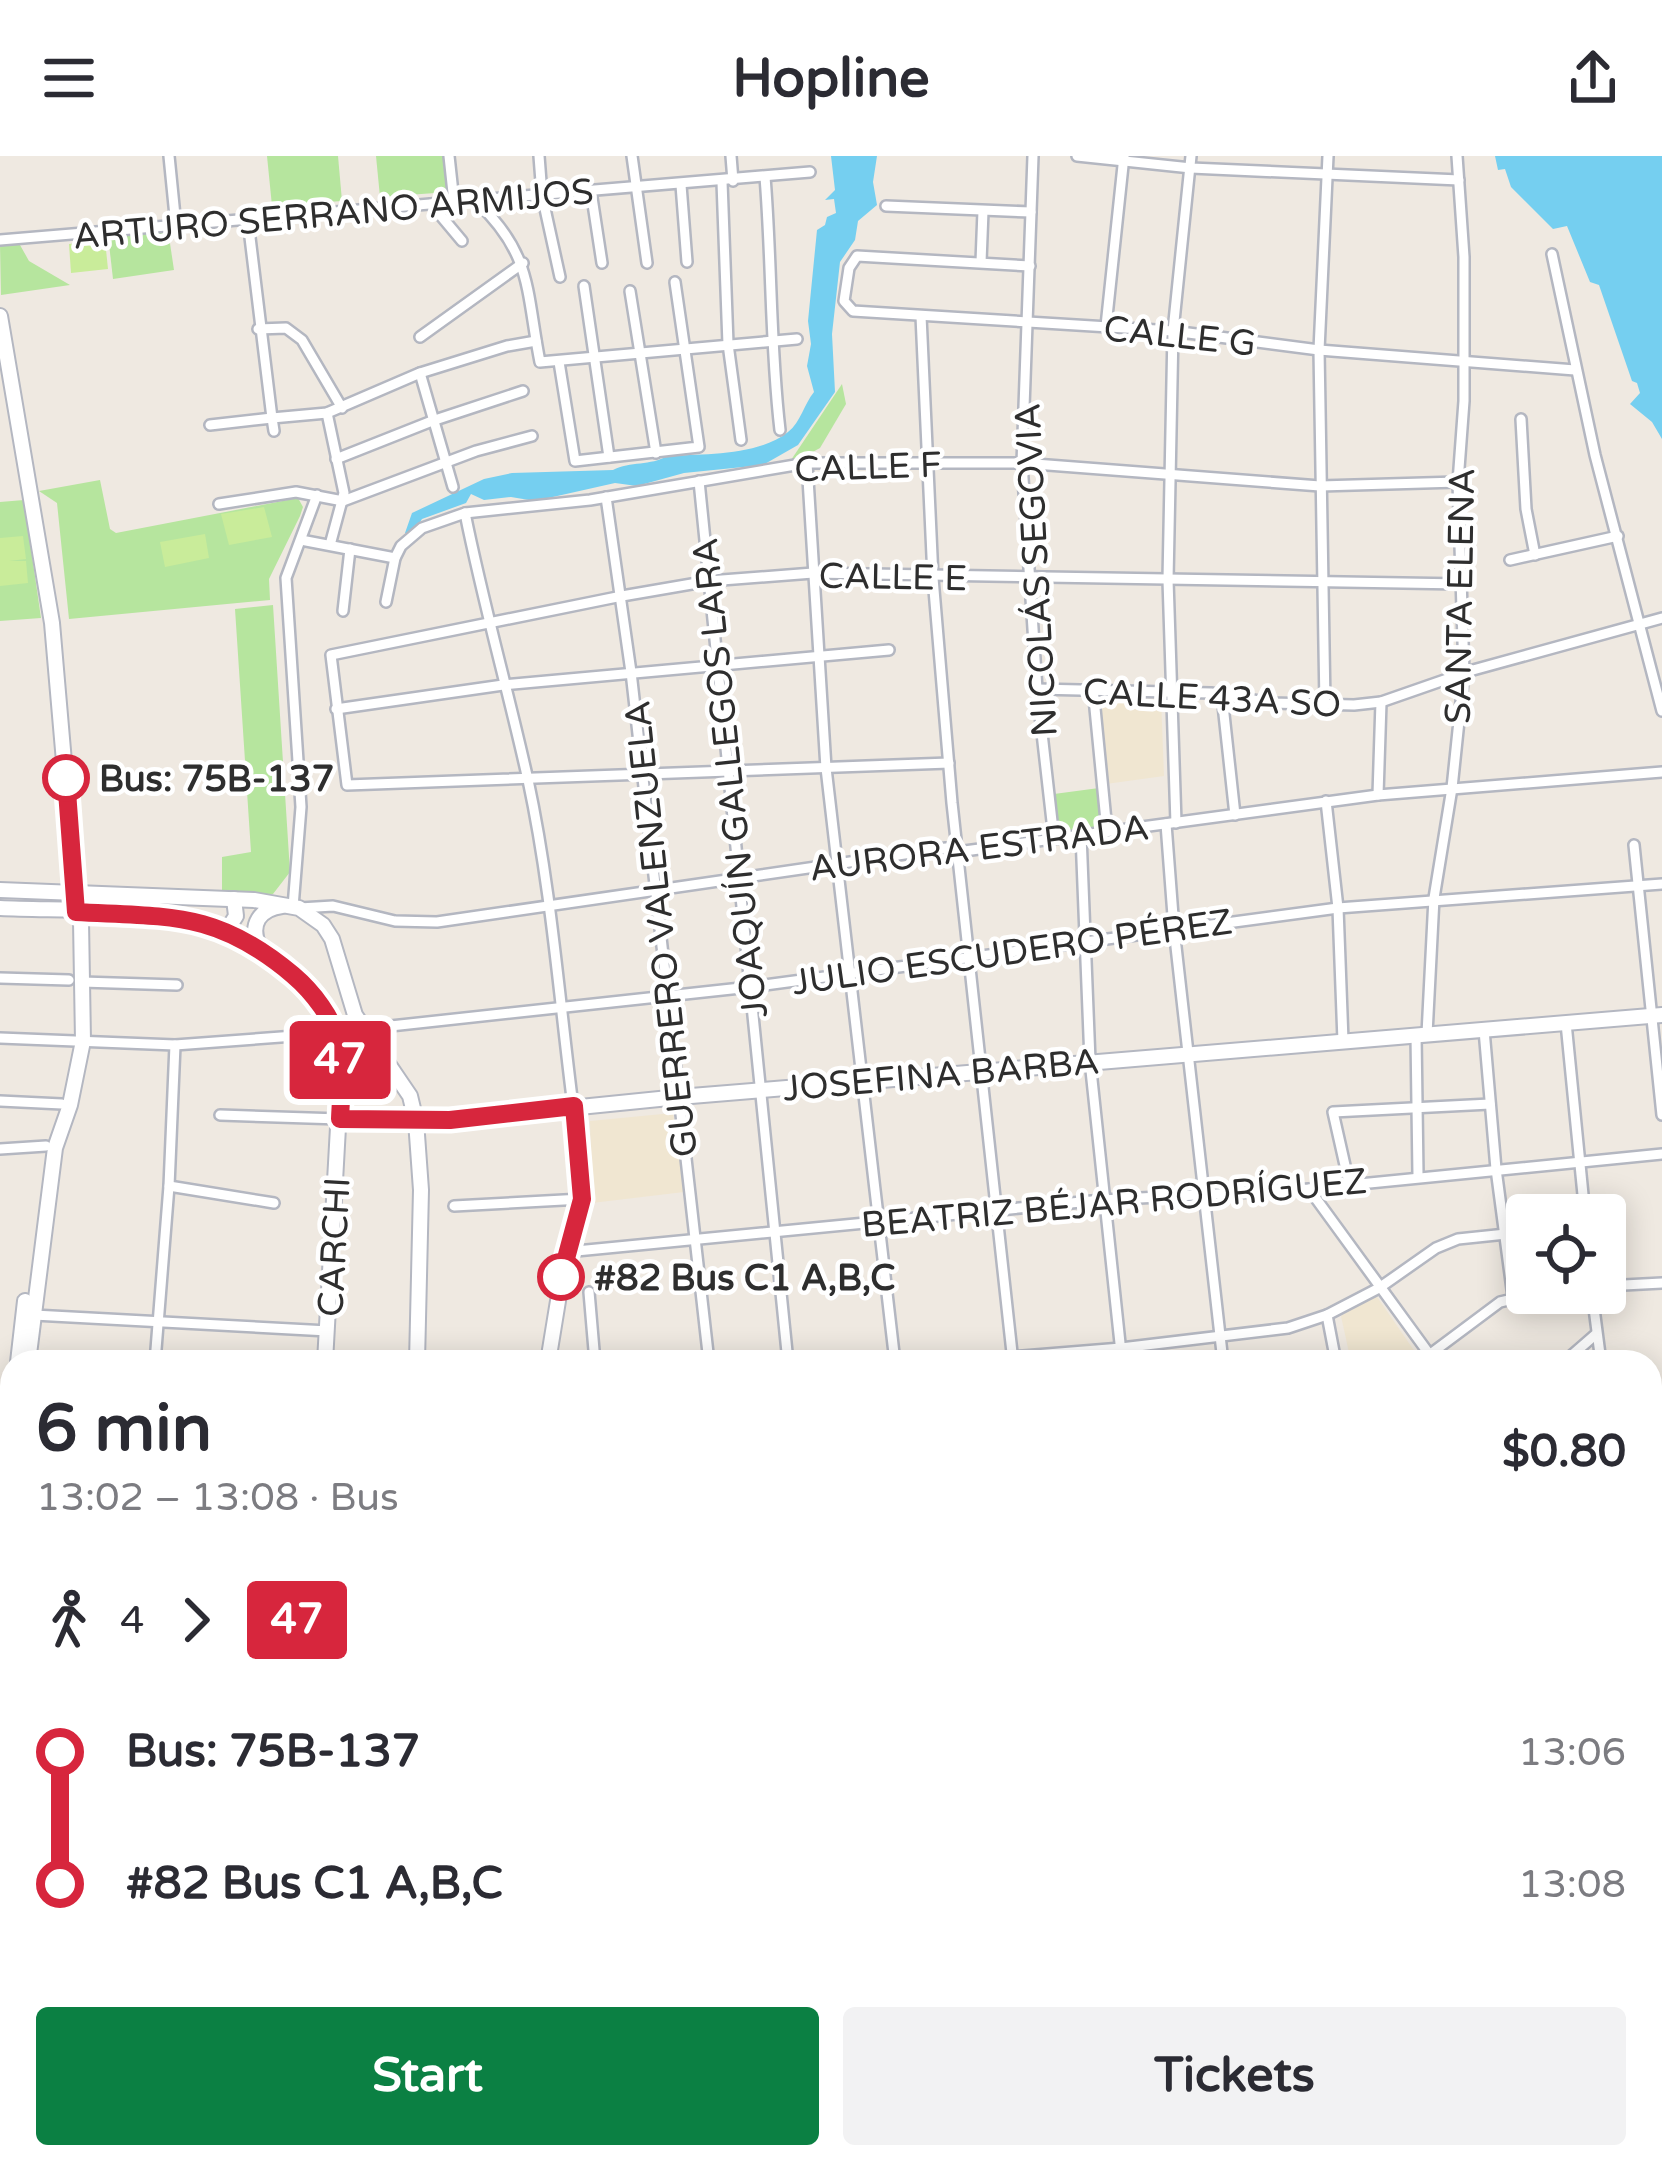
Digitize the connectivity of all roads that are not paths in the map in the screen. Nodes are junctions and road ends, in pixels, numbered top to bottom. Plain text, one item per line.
1 (172, 156) edge
2 (449, 156) edge
3 (538, 156) edge
4 (632, 156) edge
5 (731, 156) edge
6 (1033, 156) edge
7 (1077, 156) edge
8 (1328, 156) edge
9 (1457, 156) edge
10 (1124, 158) edge
11 (1191, 162) edge
12 (810, 172) dead end
13 (1328, 174) junction
14 (765, 177) junction
15 (1459, 180) junction
16 (727, 181) junction
17 (681, 185) junction
18 (637, 188) junction
19 (591, 191) junction
20 (542, 195) junction
21 (454, 202) junction
22 (478, 202) junction
23 (431, 204) junction
24 (886, 206) dead end
25 (983, 211) junction
26 (1031, 212) junction
27 (248, 221) junction
28 (176, 226) junction
29 (0, 240) edge
30 (462, 241) dead end
31 (1552, 254) dead end
32 (687, 262) dead end
33 (981, 262) junction
34 (524, 263) junction
35 (602, 263) dead end
36 (647, 263) dead end
37 (1030, 266) junction
38 (560, 277) dead end
39 (675, 282) dead end
40 (584, 286) dead end
41 (630, 291) dead end
42 (0, 316) edge
43 (921, 316) junction
44 (1029, 322) junction
45 (1106, 326) junction
46 (258, 329) junction
47 (1173, 331) junction
48 (420, 337) dead end
49 (797, 339) dead end
50 (536, 341) junction
51 (771, 341) junction
52 (728, 344) junction
53 (682, 349) junction
54 (1318, 350) junction
55 (638, 355) junction
56 (593, 360) junction
57 (1465, 361) junction
58 (559, 362) junction
59 (1575, 370) junction
60 (420, 373) junction
61 (524, 391) dead end
62 (342, 408) junction
63 (327, 413) junction
64 (272, 418) junction
65 (1521, 419) dead end
66 (432, 421) junction
67 (210, 425) dead end
68 (780, 430) dead end
69 (274, 431) dead end
70 (532, 436) dead end
71 (741, 440) dead end
72 (656, 453) junction
73 (609, 458) junction
74 (337, 459) junction
75 (445, 462) junction
76 (808, 463) junction
77 (928, 464) junction
78 (1022, 464) junction
79 (1170, 472) junction
80 (699, 481) junction
81 (1458, 482) junction
82 (1319, 485) junction
83 (454, 487) dead end
84 (316, 495) junction
85 (606, 497) junction
86 (344, 501) junction
87 (219, 504) dead end
88 (465, 513) junction
89 (1618, 536) junction
90 (301, 539) junction
91 (331, 545) junction
92 (350, 549) junction
93 (1534, 555) junction
94 (394, 558) junction
95 (1510, 560) dead end
96 (814, 573) junction
97 (1028, 577) junction
98 (934, 578) junction
99 (1168, 580) junction
100 (710, 581) junction
101 (1462, 584) junction
102 (1322, 585) junction
103 (622, 596) junction
104 (386, 602) dead end
105 (343, 611) dead end
106 (1662, 618) edge
107 (487, 622) junction
108 (1641, 623) junction
109 (889, 650) dead end
110 (818, 655) junction
111 (718, 665) junction
112 (631, 672) junction
113 (1464, 673) junction
114 (503, 685) junction
115 (1093, 688) junction
116 (1037, 689) junction
117 (1170, 691) junction
118 (1222, 696) junction
119 (1382, 702) junction
120 (1325, 705) junction
121 (336, 709) junction
122 (1662, 711) edge
123 (949, 763) junction
124 (826, 767) junction
125 (729, 772) junction
126 (1662, 772) edge
127 (643, 777) junction
128 (528, 781) junction
129 (1452, 788) junction
130 (1378, 795) junction
131 (1326, 801) junction
132 (1235, 815) junction
133 (1171, 824) junction
134 (1107, 831) junction
135 (1081, 835) junction
136 (1054, 839) junction
137 (1634, 845) dead end
138 (958, 852) junction
139 (837, 864) junction
140 (739, 877) junction
141 (1662, 884) edge
142 (1636, 888) junction
143 (653, 889) junction
144 (0, 890) edge
145 (75, 893) junction
146 (1434, 898) junction
147 (234, 899) junction
148 (549, 904) junction
149 (293, 907) junction
150 (0, 908) edge
151 (1338, 908) junction
152 (76, 912) junction
153 (1174, 929) junction
154 (227, 930) junction
155 (1084, 939) junction
156 (259, 946) junction
157 (968, 957) junction
158 (849, 973) junction
159 (0, 978) edge
160 (76, 982) junction
161 (177, 985) dead end
162 (750, 987) junction
163 (666, 997) junction
164 (561, 1010) junction
165 (1656, 1016) edge
166 (1565, 1023) junction
167 (363, 1029) junction
168 (1484, 1030) junction
169 (335, 1033) junction
170 (1421, 1035) junction
171 (0, 1038) edge
172 (80, 1041) junction
173 (1342, 1041) junction
174 (175, 1045) junction
175 (1189, 1053) junction
176 (1090, 1061) junction
177 (982, 1071) junction
178 (862, 1081) junction
179 (1660, 1084) edge
180 (760, 1090) junction
181 (679, 1096) junction
182 (0, 1101) edge
183 (62, 1104) junction
184 (1490, 1104) junction
185 (574, 1106) junction
186 (1418, 1108) junction
187 (220, 1115) dead end
188 (1662, 1115) edge
189 (340, 1119) junction
190 (416, 1121) junction
191 (46, 1146) junction
192 (0, 1149) edge
193 (1662, 1154) edge
194 (1580, 1163) junction
195 (1496, 1169) junction
196 (1418, 1175) junction
197 (1349, 1183) junction
198 (170, 1186) junction
199 (1309, 1189) junction
200 (1202, 1194) junction
201 (1583, 1194) edge
202 (582, 1199) junction
203 (1102, 1201) junction
204 (274, 1203) dead end
205 (454, 1206) dead end
206 (995, 1210) junction
207 (876, 1221) junction
208 (775, 1233) junction
209 (1506, 1234) joint
210 (695, 1240) junction
211 (566, 1252) junction
212 (1662, 1283) edge
213 (1626, 1285) edge
214 (1378, 1288) junction
215 (589, 1292) dead end
216 (1506, 1300) edge
217 (1594, 1314) edge
218 (28, 1315) junction
219 (1327, 1316) junction
220 (158, 1322) junction
221 (328, 1330) junction
222 (1595, 1335) junction
223 (1221, 1337) junction
224 (1121, 1348) junction
225 (21, 1350) edge
226 (28, 1350) edge
227 (156, 1350) edge
228 (326, 1350) edge
229 (416, 1350) edge
230 (550, 1350) edge
231 (594, 1350) edge
232 (709, 1350) edge
233 (787, 1350) edge
234 (893, 1350) edge
235 (1012, 1350) edge
236 (1103, 1350) edge
237 (1222, 1350) edge
238 (1334, 1350) edge
239 (1425, 1350) edge
240 (1442, 1350) edge
241 (1578, 1350) edge
242 (1598, 1350) edge

1 - 28 street
2 - 21 street
3 - 20 street
4 - 18 street
5 - 16 street
6 - 26 street, NICOLÁS SEGOVIA
7 - 10 street
8 - 13 street
9 - 15 street, SANTA ELENA
10 - 11 street
10 - 45 street
11 - 13 street
11 - 47 street
12 - 14 street, ARTURO SERRANO ARMIJOS
13 - 15 street
13 - 54 street
14 - 16 street, ARTURO SERRANO ARMIJOS
14 - 51 street
15 - 57 street, SANTA ELENA
16 - 17 street, ARTURO SERRANO ARMIJOS
16 - 52 street
17 - 18 street, ARTURO SERRANO ARMIJOS
17 - 32 street
18 - 19 street, ARTURO SERRANO ARMIJOS
18 - 36 street
19 - 20 street, ARTURO SERRANO ARMIJOS
19 - 35 street
20 - 22 street, ARTURO SERRANO ARMIJOS
20 - 38 street
21 - 22 street, ARTURO SERRANO ARMIJOS
21 - 23 street, ARTURO SERRANO ARMIJOS
22 - 34 street
23 - 27 street, ARTURO SERRANO ARMIJOS
23 - 30 street
24 - 25 street
25 - 26 street
25 - 33 street
26 - 37 street, NICOLÁS SEGOVIA
27 - 28 street, ARTURO SERRANO ARMIJOS
27 - 46 street
28 - 29 street, ARTURO SERRANO ARMIJOS
31 - 59 street
33 - 37 street
33 - 43 street, CALLE G
34 - 48 street
34 - 50 street
37 - 44 street, NICOLÁS SEGOVIA
39 - 53 street
40 - 56 street
41 - 55 street
42 - 145 main road
43 - 44 street, CALLE G
43 - 77 street
44 - 45 street, CALLE G
44 - 78 street, NICOLÁS SEGOVIA
45 - 47 street, CALLE G
46 - 62 street
46 - 64 street
47 - 54 street, CALLE G
47 - 79 street
49 - 51 street
50 - 58 street
50 - 60 street
51 - 52 street
51 - 68 street
52 - 53 street
52 - 71 street
53 - 55 street
53 - 72 street
54 - 57 street, CALLE G
54 - 82 street
55 - 56 street
55 - 72 street
56 - 58 street
56 - 73 street
57 - 59 street, CALLE G
57 - 81 street, SANTA ELENA
58 - 73 street
59 - 89 street
60 - 62 street
60 - 66 street
61 - 66 street
62 - 63 street
63 - 64 street
63 - 74 street
64 - 67 street
64 - 69 street
65 - 93 street
66 - 74 street
66 - 75 street
70 - 75 street
72 - 73 street
74 - 86 street
75 - 83 street
75 - 86 street
76 - 77 street, CALLE F
76 - 80 street, CALLE F
76 - 96 street
77 - 78 street, CALLE F
77 - 98 street
78 - 79 street, CALLE F
78 - 97 street, NICOLÁS SEGOVIA
79 - 82 street, CALLE F
79 - 99 street
80 - 85 street, CALLE F
80 - 100 street, JOAQUÍN GALLEGOS LARA
81 - 82 street, CALLE F
81 - 101 street, SANTA ELENA
82 - 102 street
84 - 86 street
84 - 87 street
84 - 90 street
85 - 88 street, CALLE F
85 - 103 street, GUERRERO VALENZUELA
86 - 91 street
88 - 94 street, CALLE F
88 - 107 street
89 - 93 street
89 - 108 street
90 - 91 street
90 - 149 street
91 - 92 street
92 - 94 street
92 - 105 street
93 - 95 street
94 - 104 street
96 - 98 street, CALLE E
96 - 100 street, CALLE E
96 - 110 street
97 - 98 street, CALLE E
97 - 99 street, CALLE E
97 - 116 street, NICOLÁS SEGOVIA
98 - 123 street
99 - 102 street, CALLE E
99 - 117 street
100 - 103 street, CALLE E
100 - 111 street, JOAQUÍN GALLEGOS LARA
101 - 102 street, CALLE E
101 - 113 street, SANTA ELENA
102 - 120 street
103 - 107 street, CALLE E
103 - 112 street, GUERRERO VALENZUELA
106 - 108 street, CALLE 43A SO
107 - 114 street
107 - 121 street, CALLE E
108 - 113 street, CALLE 43A SO
108 - 122 street
109 - 110 street
110 - 111 street
110 - 124 street
111 - 112 street
111 - 125 street, JOAQUÍN GALLEGOS LARA
112 - 114 street
112 - 127 street, GUERRERO VALENZUELA
113 - 119 street, CALLE 43A SO
113 - 129 street, SANTA ELENA
114 - 121 street
114 - 128 street
115 - 116 street, CALLE 43A SO
115 - 117 street, CALLE 43A SO
115 - 134 street
116 - 136 street, NICOLÁS SEGOVIA
117 - 118 street, CALLE 43A SO
117 - 133 street
118 - 120 street, CALLE 43A SO
118 - 132 street
119 - 120 street, CALLE 43A SO
119 - 130 street
121 - 128 street
123 - 124 street
123 - 138 street
124 - 125 street
124 - 139 street
125 - 127 street
125 - 140 street, JOAQUÍN GALLEGOS LARA
126 - 129 street, AURORA ESTRADA
127 - 128 street
127 - 143 street, GUERRERO VALENZUELA
128 - 148 street
129 - 130 street, AURORA ESTRADA
129 - 146 street, SANTA ELENA
130 - 131 street, AURORA ESTRADA
131 - 132 street, AURORA ESTRADA
131 - 151 street
132 - 133 street, AURORA ESTRADA
133 - 134 street, AURORA ESTRADA
133 - 153 street
134 - 135 street, AURORA ESTRADA
135 - 136 street, AURORA ESTRADA
135 - 155 street
136 - 138 street, AURORA ESTRADA
137 - 142 street
138 - 139 street, AURORA ESTRADA
138 - 157 street
139 - 140 street, AURORA ESTRADA
139 - 158 street
140 - 143 street, AURORA ESTRADA
140 - 162 street, JOAQUÍN GALLEGOS LARA
141 - 142 street, JULIO ESCUDERO PÉREZ
142 - 146 street, JULIO ESCUDERO PÉREZ
142 - 165 street
143 - 148 street, AURORA ESTRADA
143 - 163 street, GUERRERO VALENZUELA
144 - 145 main road
145 - 147 main road
145 - 152 main road
146 - 151 street, JULIO ESCUDERO PÉREZ
146 - 170 street, SANTA ELENA
147 - 149 main road
147 - 154 main road
148 - 149 street, AURORA ESTRADA
148 - 164 street
149 - 156 main road
149 - 167 main road
150 - 152 main road, CARCHI
151 - 153 street, JULIO ESCUDERO PÉREZ
151 - 173 street
152 - 154 main road, CARCHI
152 - 160 main road
153 - 155 street, JULIO ESCUDERO PÉREZ
153 - 175 street
154 - 156 main road, CARCHI
155 - 157 street, JULIO ESCUDERO PÉREZ
155 - 176 street
156 - 169 main road, CARCHI
157 - 158 street, JULIO ESCUDERO PÉREZ
157 - 177 street
158 - 162 street, JULIO ESCUDERO PÉREZ
158 - 178 street
159 - 160 street
160 - 161 street
160 - 172 main road
162 - 163 street, JULIO ESCUDERO PÉREZ
162 - 180 street, JOAQUÍN GALLEGOS LARA
163 - 164 street, JULIO ESCUDERO PÉREZ
163 - 181 street, GUERRERO VALENZUELA
164 - 167 street, JULIO ESCUDERO PÉREZ
164 - 185 street
165 - 166 main road, JOSEFINA BARBA
165 - 179 street
166 - 168 main road, JOSEFINA BARBA
166 - 194 street
167 - 190 main road
168 - 170 main road, JOSEFINA BARBA
168 - 184 street
169 - 174 street
169 - 189 main road, CARCHI
170 - 173 main road, JOSEFINA BARBA
170 - 186 street, SANTA ELENA
171 - 172 street
172 - 174 street
172 - 183 main road
172 - 218 main road
173 - 175 main road, JOSEFINA BARBA
174 - 198 street
175 - 176 main road, JOSEFINA BARBA
175 - 200 street
176 - 177 main road, JOSEFINA BARBA
176 - 203 street
177 - 178 main road, JOSEFINA BARBA
177 - 206 street
178 - 180 main road, JOSEFINA BARBA
178 - 207 street
179 - 188 street
180 - 181 main road, JOSEFINA BARBA
180 - 208 street, JOAQUÍN GALLEGOS LARA
181 - 185 main road, JOSEFINA BARBA
181 - 210 street, GUERRERO VALENZUELA
182 - 183 street
183 - 191 main road
184 - 186 street
184 - 195 street
185 - 190 main road, JOSEFINA BARBA
185 - 202 main road
186 - 196 street, SANTA ELENA
186 - 197 street
187 - 189 street, JOSEFINA BARBA
189 - 190 main road, JOSEFINA BARBA
189 - 221 main road, CARCHI
190 - 229 main road
191 - 192 street
191 - 218 main road
193 - 194 street, BEATRIZ BÉJAR RODRÍGUEZ
194 - 195 street, BEATRIZ BÉJAR RODRÍGUEZ
194 - 201 street
195 - 196 street, BEATRIZ BÉJAR RODRÍGUEZ
195 - 209 street
196 - 197 street, BEATRIZ BÉJAR RODRÍGUEZ
197 - 199 street, BEATRIZ BÉJAR RODRÍGUEZ
198 - 204 street
198 - 220 street
199 - 200 street, BEATRIZ BÉJAR RODRÍGUEZ
199 - 214 street
200 - 203 street, BEATRIZ BÉJAR RODRÍGUEZ
200 - 223 street
202 - 205 street
202 - 211 main road
203 - 206 street, BEATRIZ BÉJAR RODRÍGUEZ
203 - 224 street
206 - 207 street, BEATRIZ BÉJAR RODRÍGUEZ
206 - 235 street
207 - 208 street, BEATRIZ BÉJAR RODRÍGUEZ
207 - 234 street
208 - 210 street, BEATRIZ BÉJAR RODRÍGUEZ
208 - 233 street, JOAQUÍN GALLEGOS LARA
209 - 214 street
210 - 211 street, BEATRIZ BÉJAR RODRÍGUEZ
210 - 232 street, GUERRERO VALENZUELA
211 - 230 main road
212 - 213 street
214 - 219 street
214 - 239 street
215 - 231 street
216 - 240 street
217 - 222 street
218 - 220 street
218 - 225 main road
218 - 226 main road
219 - 223 street
219 - 238 street
220 - 221 street
220 - 227 street
221 - 228 main road, CARCHI
222 - 241 street
222 - 242 street
223 - 224 street
223 - 237 street
224 - 236 street

